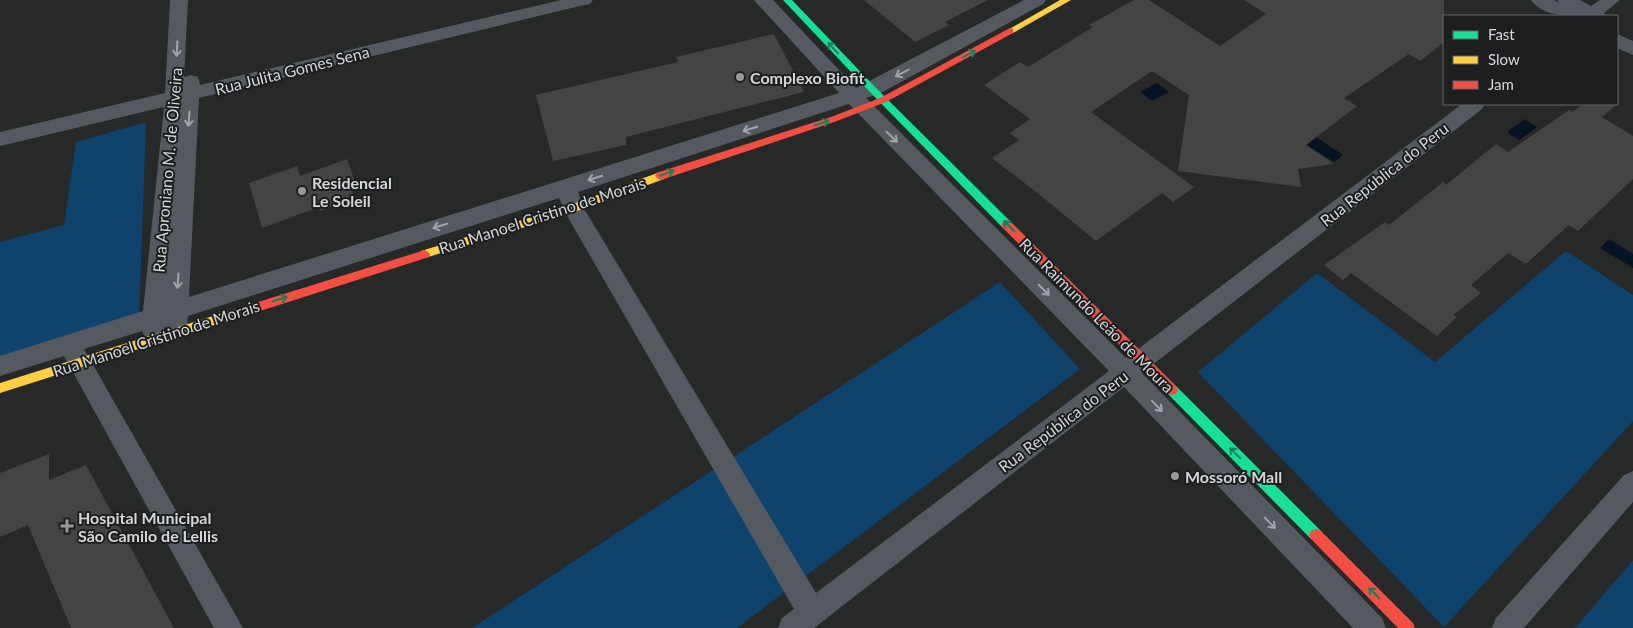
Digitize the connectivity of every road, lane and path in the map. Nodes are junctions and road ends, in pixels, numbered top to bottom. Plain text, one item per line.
1 (179, 0) edge
2 (193, 0) edge
3 (584, 0) edge
4 (763, 0) edge
5 (787, 0) edge
6 (1037, 0) edge
7 (1067, 0) edge
8 (1540, 0) edge
9 (1566, 0) edge
10 (1611, 0) edge
11 (1569, 15) edge
12 (1593, 15) edge
13 (1618, 27) edge
14 (1633, 35) edge
15 (1618, 41) edge
16 (1633, 49) edge
17 (182, 97) junction
18 (868, 98) junction
19 (1474, 105) edge
20 (0, 139) edge
21 (569, 197) junction
22 (155, 317) junction
23 (176, 322) junction
24 (152, 339) junction
25 (75, 353) junction
26 (0, 366) edge
27 (1134, 367) junction
28 (0, 388) edge
29 (1633, 483) edge
30 (812, 613) junction
31 (228, 628) edge
32 (792, 628) edge
33 (1372, 628) edge
34 (1408, 628) edge
35 (1506, 628) edge

1 -> 17 street, Rua Aproniano M. de Oliveira
2 - 17 street, Rua Aproniano M. de Oliveira
3 - 17 street, Rua Julita Gomes Sena
4 - 18 street, Rua Raimundo Leão de Moura
18 -> 5 street, Rua Raimundo Leão de Moura
6 -> 18 street, Rua Manoel Cristino de Morais
18 -> 7 street, Rua Manoel Cristino de Morais
8 - 11 street
9 - 12 street
10 - 12 street
13 - 14 street
15 - 16 street
17 - 20 street, Rua Julita Gomes Sena
17 - 22 street, Rua Aproniano M. de Oliveira
17 -> 23 street, Rua Aproniano M. de Oliveira
18 - 21 street, Rua Manoel Cristino de Morais
18 - 27 street, Rua Raimundo Leão de Moura
19 - 27 street, Rua República do Peru
21 - 23 street, Rua Manoel Cristino de Morais
21 - 30 street
22 - 23 street, Rua Manoel Cristino de Morais
22 - 24 street, Rua Aproniano M. de Oliveira
22 - 25 street, Rua Manoel Cristino de Morais
23 - 24 street, Rua Manoel Cristino de Morais
24 - 25 street, Rua Manoel Cristino de Morais
25 - 26 street, Rua Manoel Cristino de Morais
25 - 28 street, Rua Manoel Cristino de Morais
25 - 31 street
27 - 30 street, Rua República do Peru
27 -> 33 street, Rua Raimundo Leão de Moura
34 -> 27 street, Rua Raimundo Leão de Moura
29 - 35 street
30 - 32 street, Rua República do Peru

